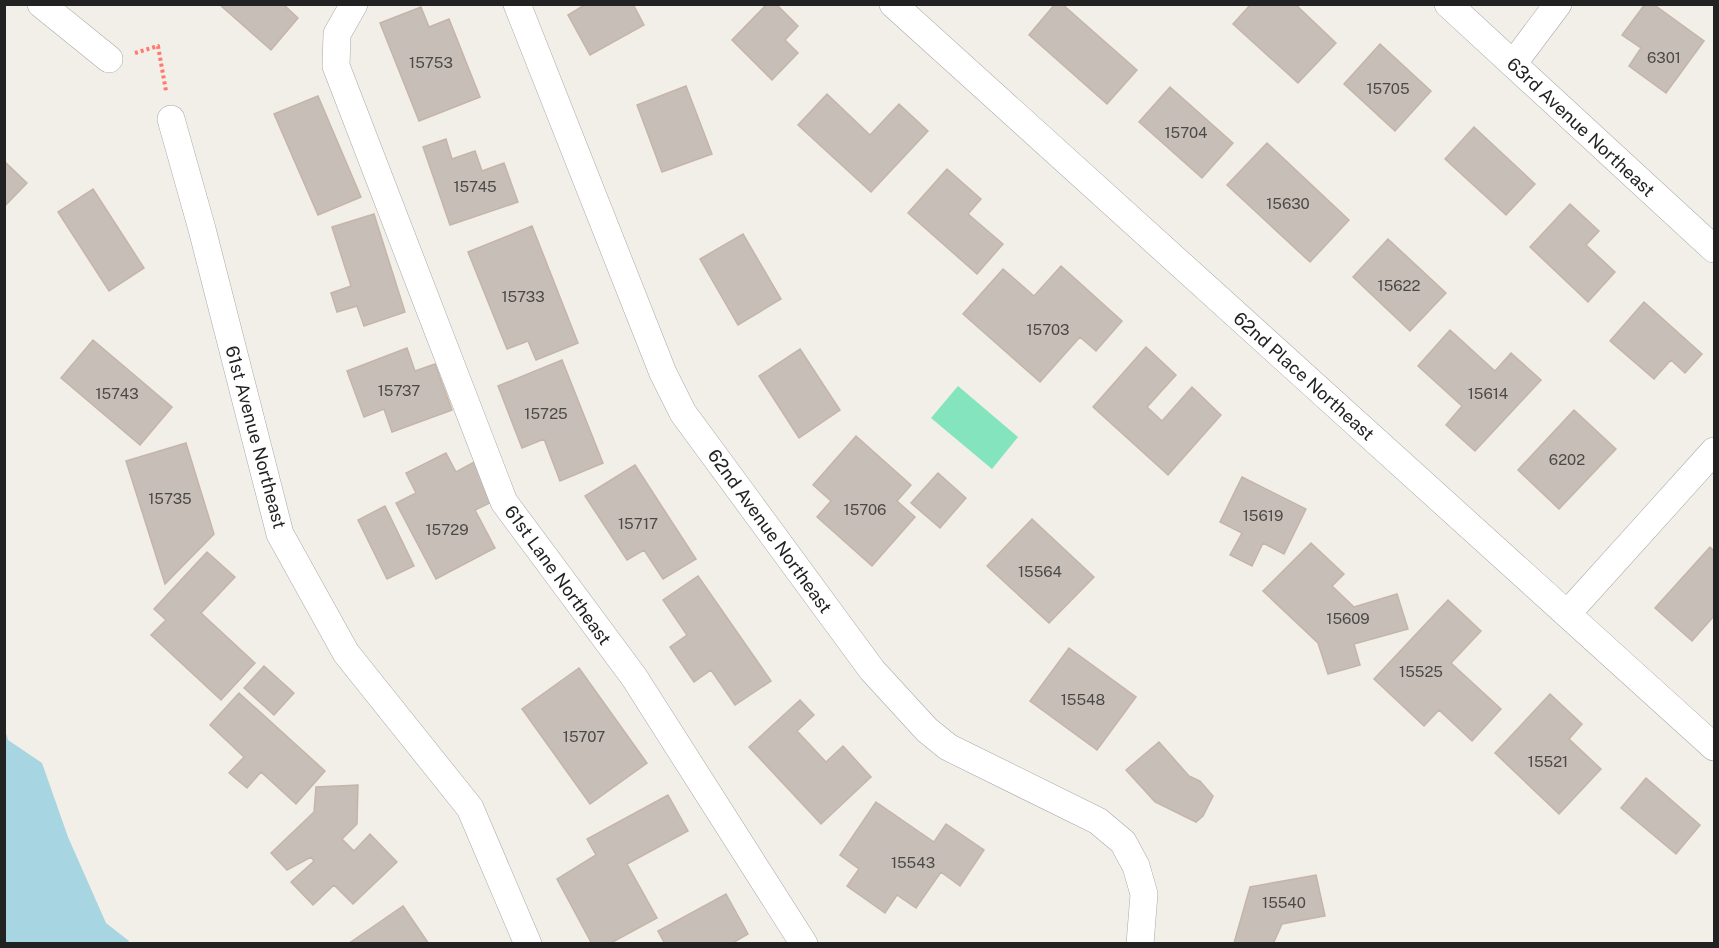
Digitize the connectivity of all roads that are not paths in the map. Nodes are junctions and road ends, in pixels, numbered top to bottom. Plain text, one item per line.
1 (41, 4) edge
2 (354, 4) edge
3 (518, 4) edge
4 (893, 4) edge
5 (1448, 4) edge
6 (1558, 4) edge
7 (110, 59) road end
8 (1513, 64) junction
9 (171, 118) road end
10 (1714, 249) edge
11 (1714, 451) edge
12 (1567, 614) junction
13 (1714, 747) edge
14 (528, 944) edge
15 (804, 944) edge
16 (1140, 944) edge

1 - 7 street
2 - 15 street, 61st Lane Northeast
3 - 16 street, 62nd Avenue Northeast
4 - 12 street, 62nd Place Northeast
5 - 8 street, 63rd Avenue Northeast
6 - 8 street
8 - 10 street, 63rd Avenue Northeast
9 - 14 street, 61st Avenue Northeast
11 - 12 street
12 - 13 street, 62nd Place Northeast

